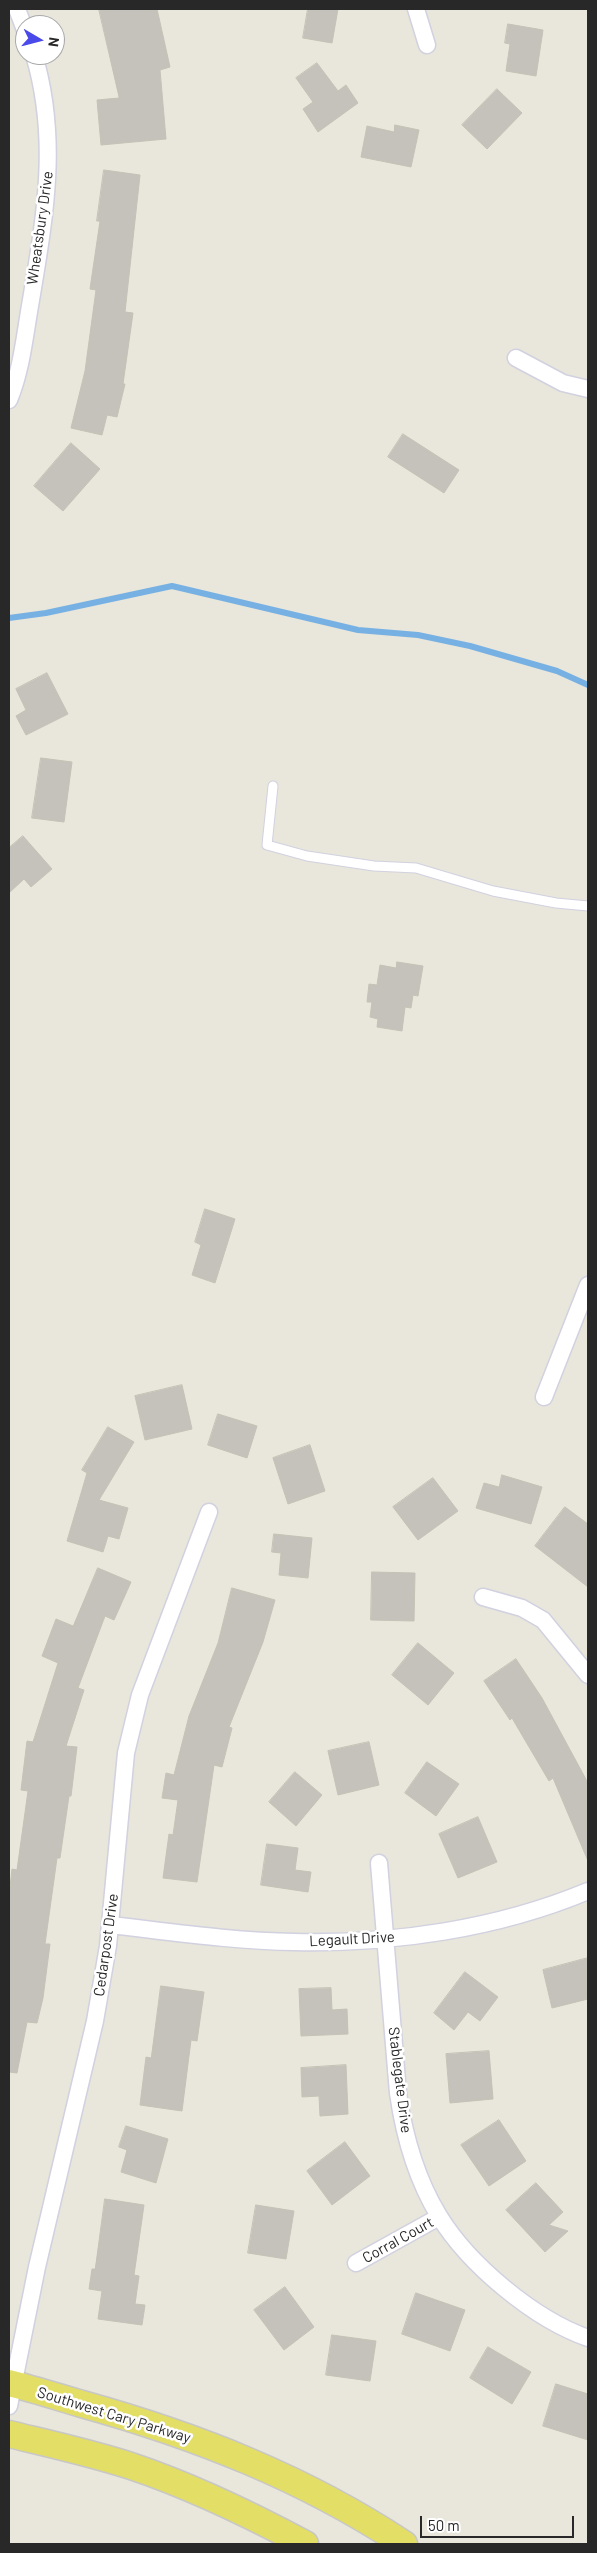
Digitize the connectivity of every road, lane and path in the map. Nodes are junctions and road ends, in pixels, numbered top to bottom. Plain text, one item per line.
1 (416, 9) edge
2 (427, 45) dead end
3 (37, 65) edge
4 (516, 358) dead end
5 (588, 389) edge
6 (9, 400) edge
7 (273, 786) dead end
8 (588, 906) edge
9 (588, 1285) edge
10 (544, 1398) dead end
11 (209, 1512) dead end
12 (483, 1597) dead end
13 (588, 1675) edge
14 (379, 1863) dead end
15 (588, 1891) edge
16 (110, 1925) junction
17 (385, 1939) junction
18 (439, 2217) junction
19 (356, 2263) dead end
20 (588, 2338) edge
21 (10, 2391) edge
22 (9, 2434) edge
23 (305, 2544) edge
24 (404, 2544) edge

1 - 2 street
3 - 6 street, Wheatsbury Drive
4 - 5 street
7 - 8 lane
9 - 10 street
11 - 16 street, Cedarpost Drive
12 - 13 street
14 - 17 street, Stablegate Drive
15 - 17 street, Legault Drive
16 - 17 street, Legault Drive
16 - 21 street, Cedarpost Drive
17 - 18 street, Stablegate Drive
18 - 19 street, Corral Court
18 - 20 street, Stablegate Drive
21 - 24 main road, Southwest Cary Parkway
22 - 23 main road

